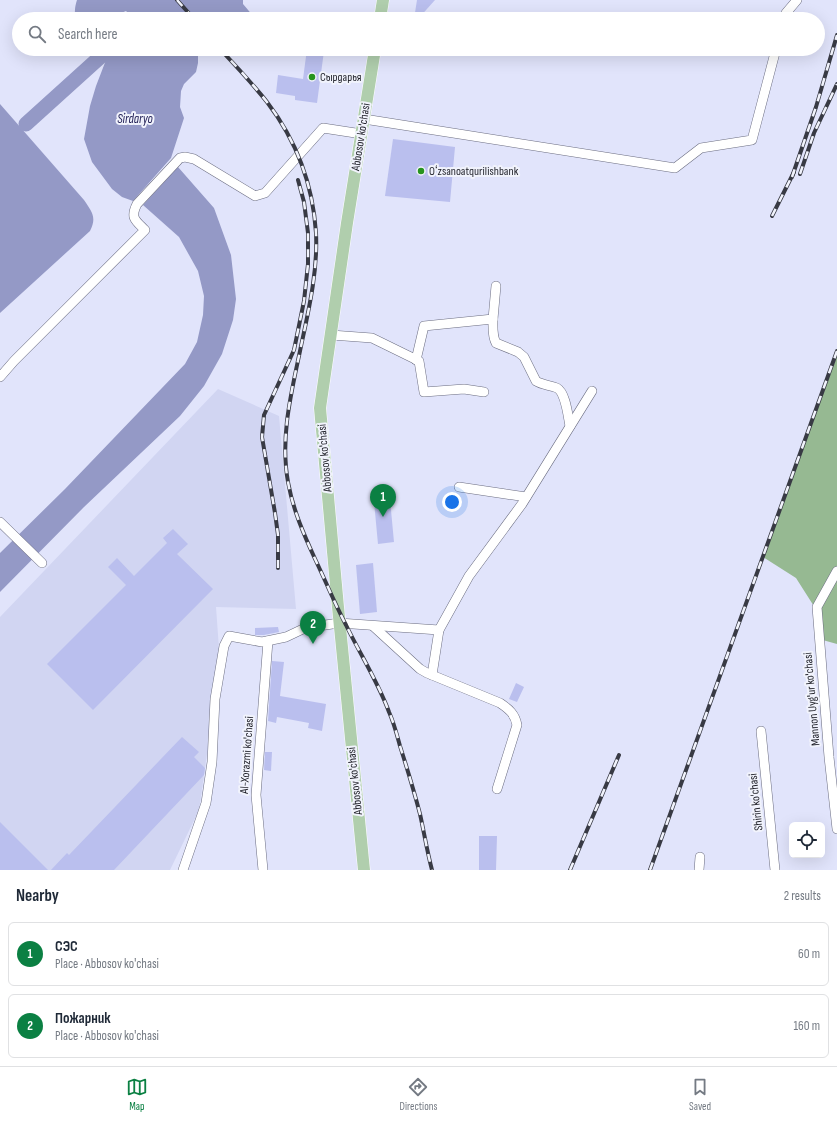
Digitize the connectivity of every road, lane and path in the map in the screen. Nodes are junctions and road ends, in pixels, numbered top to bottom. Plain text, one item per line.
1 (383, 0) edge
2 (797, 0) edge
3 (381, 12) edge
4 (787, 12) edge
5 (374, 56) edge
6 (774, 56) edge
7 (364, 119) junction
8 (362, 134) junction
9 (496, 286) dead end
10 (494, 319) junction
11 (331, 335) junction
12 (416, 360) junction
13 (0, 377) edge
14 (592, 391) dead end
15 (484, 392) dead end
16 (570, 426) junction
17 (459, 487) dead end
18 (526, 497) junction
19 (0, 522) edge
20 (42, 563) dead end
21 (837, 571) edge
22 (340, 623) junction
23 (373, 626) junction
24 (439, 630) junction
25 (268, 641) junction
26 (432, 675) junction
27 (761, 731) dead end
28 (497, 789) dead end
29 (837, 829) edge
30 (700, 857) dead end
31 (183, 870) edge
32 (263, 870) edge
33 (364, 870) edge
34 (699, 870) edge
35 (775, 870) edge

1 - 3 main road
2 - 4 street
5 - 7 main road, Abbosov ko'chasi
6 - 7 street
7 - 8 main road, Abbosov ko'chasi
8 - 11 main road, Abbosov ko'chasi
8 - 13 street
9 - 10 street
10 - 12 street
10 - 16 street
11 - 12 street
11 - 22 main road, Abbosov ko'chasi
12 - 15 street
14 - 16 street
16 - 18 street
17 - 18 street
18 - 24 street
19 - 20 street
21 - 29 street, Mannon Uyg'ur ko'chasi
22 - 23 street
22 - 25 street
22 - 33 main road, Abbosov ko'chasi
23 - 24 street
23 - 26 street
24 - 26 street
25 - 31 street
25 - 32 street, Al-Xorazmi ko'chasi
26 - 28 street
27 - 35 street, Shirin ko'chasi
30 - 34 street

